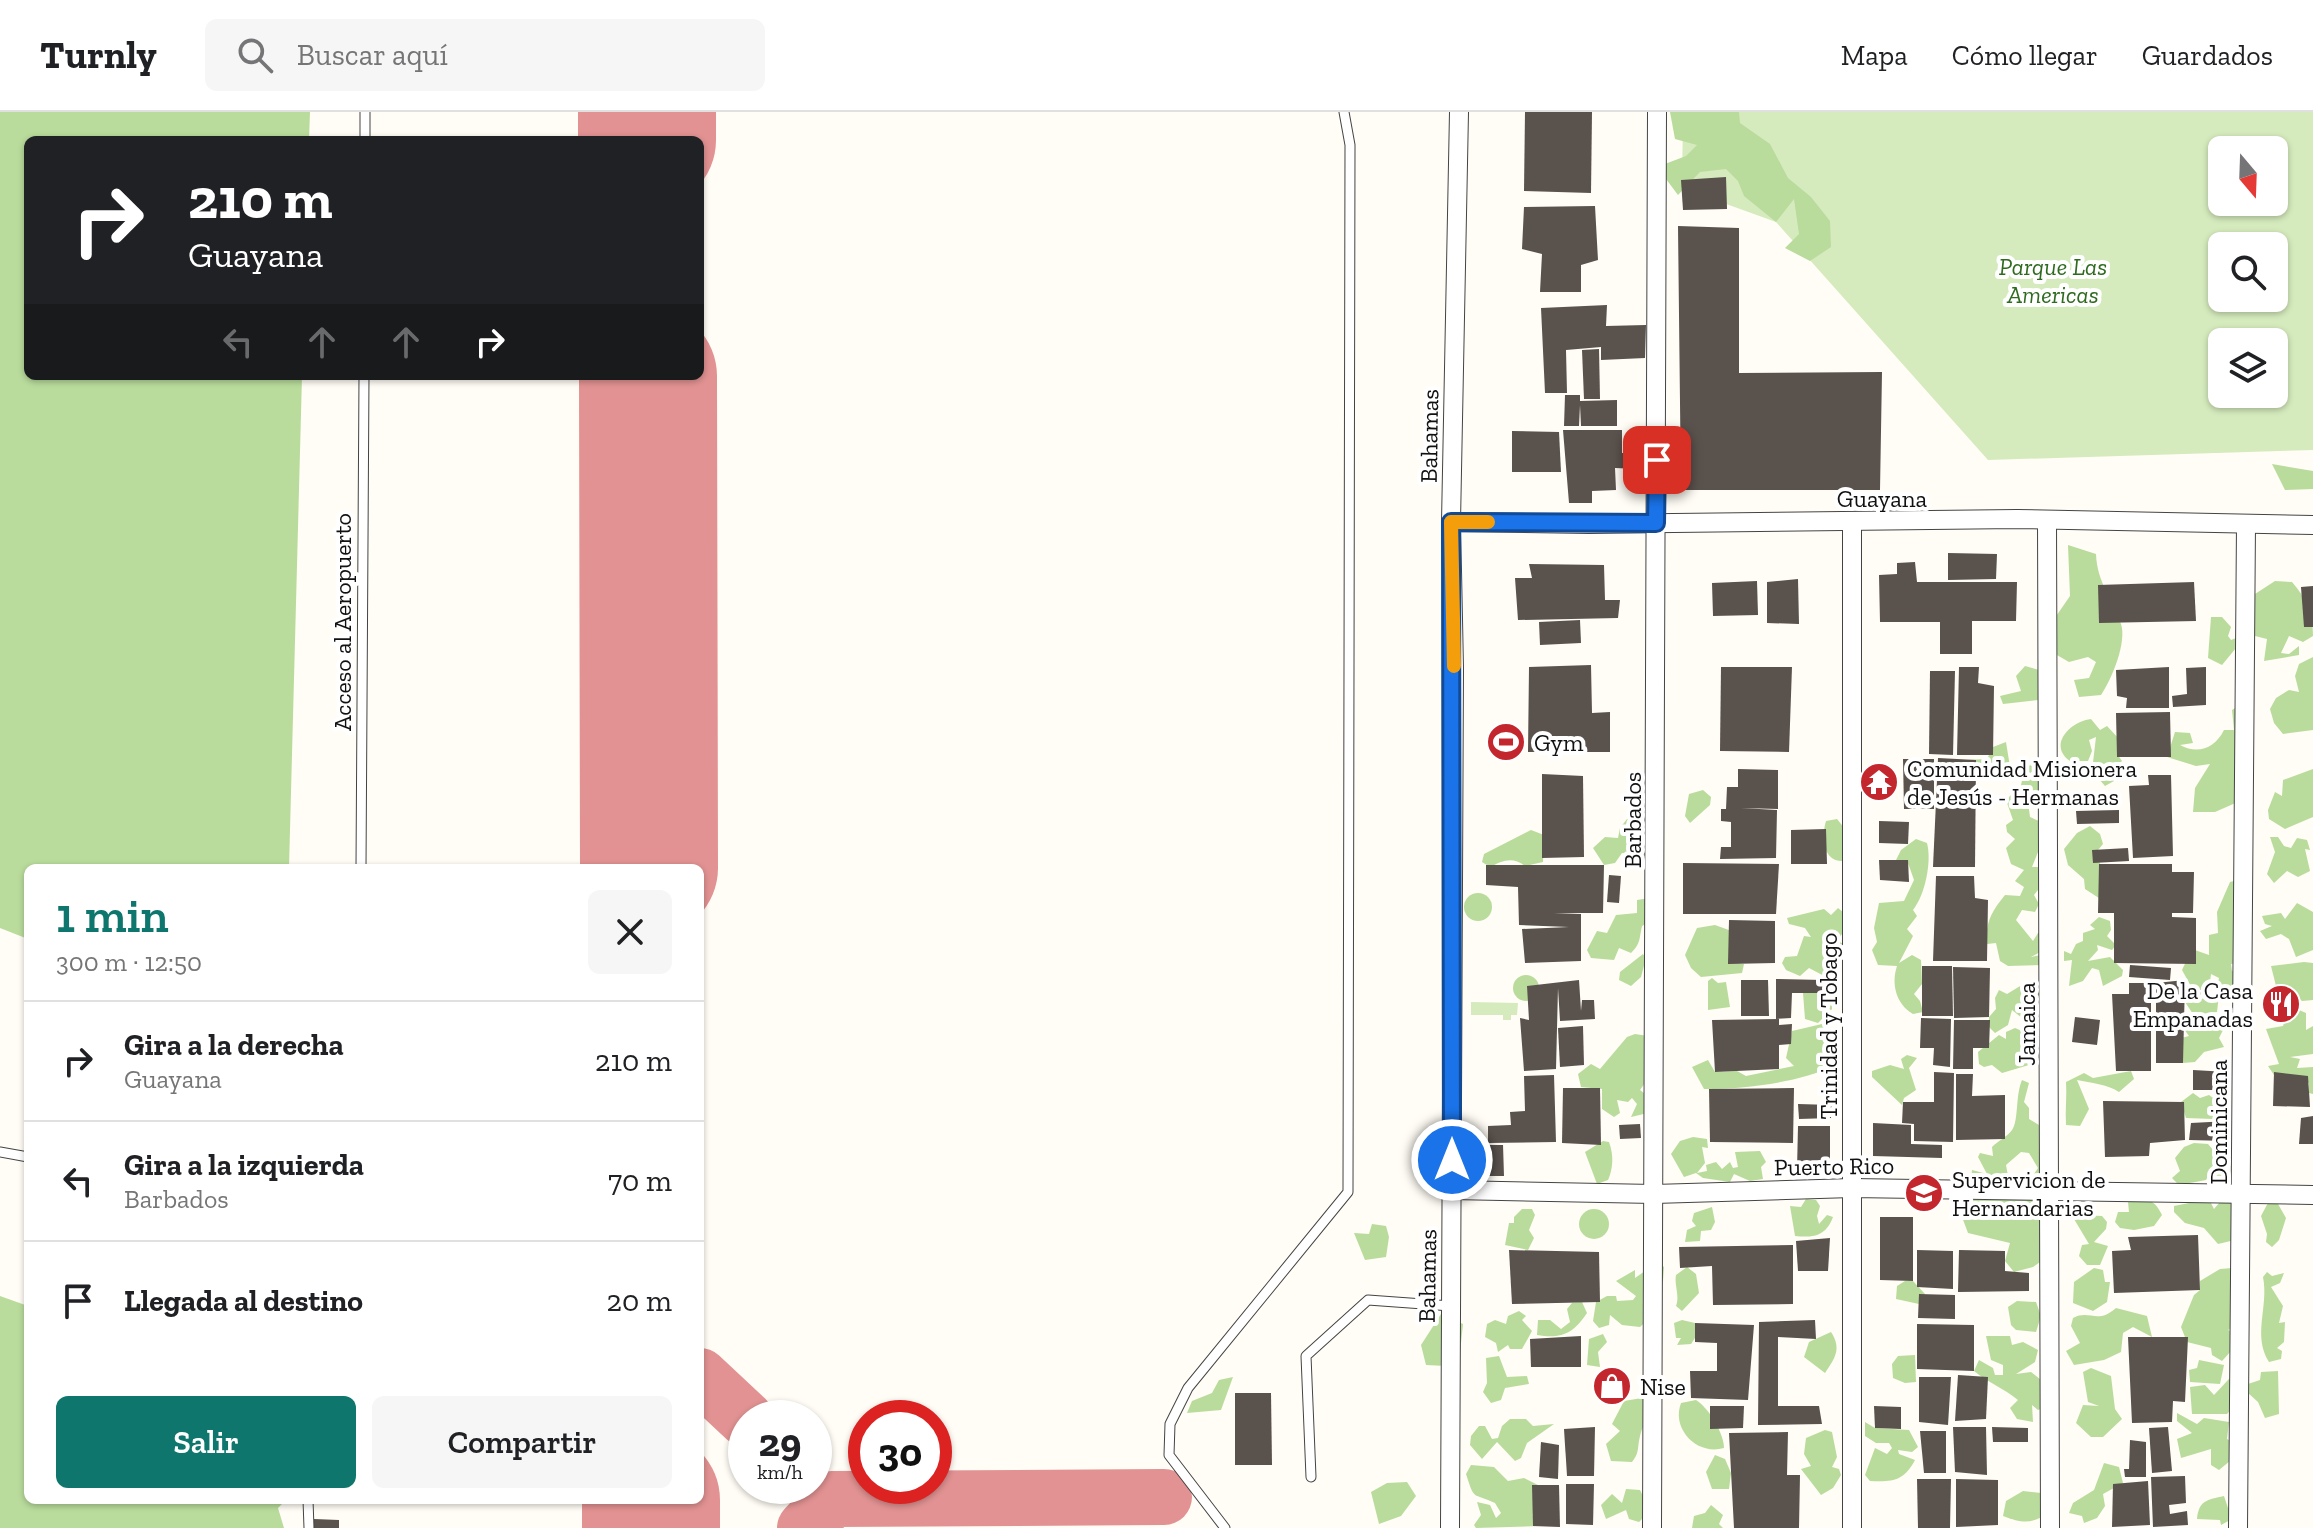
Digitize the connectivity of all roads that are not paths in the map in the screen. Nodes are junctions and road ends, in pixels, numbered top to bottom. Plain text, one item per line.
1 (365, 112) edge
2 (1344, 112) edge
3 (1459, 112) edge
4 (1657, 112) edge
5 (365, 136) edge
6 (364, 380) edge
7 (2047, 520) junction
8 (1451, 522) junction
9 (1656, 523) junction
10 (1852, 523) junction
11 (2246, 525) junction
12 (2313, 525) edge
13 (361, 864) edge
14 (0, 1152) edge
15 (24, 1156) edge
16 (1852, 1188) junction
17 (1452, 1190) junction
18 (2050, 1192) junction
19 (1654, 1194) junction
20 (2313, 1195) edge
21 (2242, 1196) junction
22 (1451, 1306) junction
23 (1311, 1477) dead end
24 (308, 1504) edge
25 (309, 1528) edge
26 (1225, 1528) edge
27 (1450, 1528) edge
28 (1652, 1528) edge
29 (1852, 1528) edge
30 (2050, 1528) edge
31 (2238, 1528) edge

1 - 5 lane
2 - 26 lane
3 - 8 street, Bahamas
4 - 9 street, Barbados
6 - 13 lane, Acceso al Aeropuerto
7 - 10 street, Guayana
7 - 11 street, Guayana
7 - 18 street, Jamaica
8 - 9 street, Guayana
8 - 17 street, Bahamas
9 - 10 street, Guayana
9 - 19 street, Barbados
10 - 16 street, Trinidad y Tobago
11 - 12 street, Guayana
11 - 21 street, Dominicana
14 - 15 lane
16 - 18 street, Puerto Rico
16 - 19 street, Puerto Rico
16 - 29 street, Trinidad y Tobago
17 - 19 street, Puerto Rico
17 - 22 street, Bahamas
18 - 21 street, Puerto Rico
18 - 30 street, Jamaica
19 - 28 street, Barbados
20 - 21 street, Puerto Rico
21 - 31 street, Dominicana
22 - 23 lane
22 - 27 street, Bahamas
24 - 25 lane

